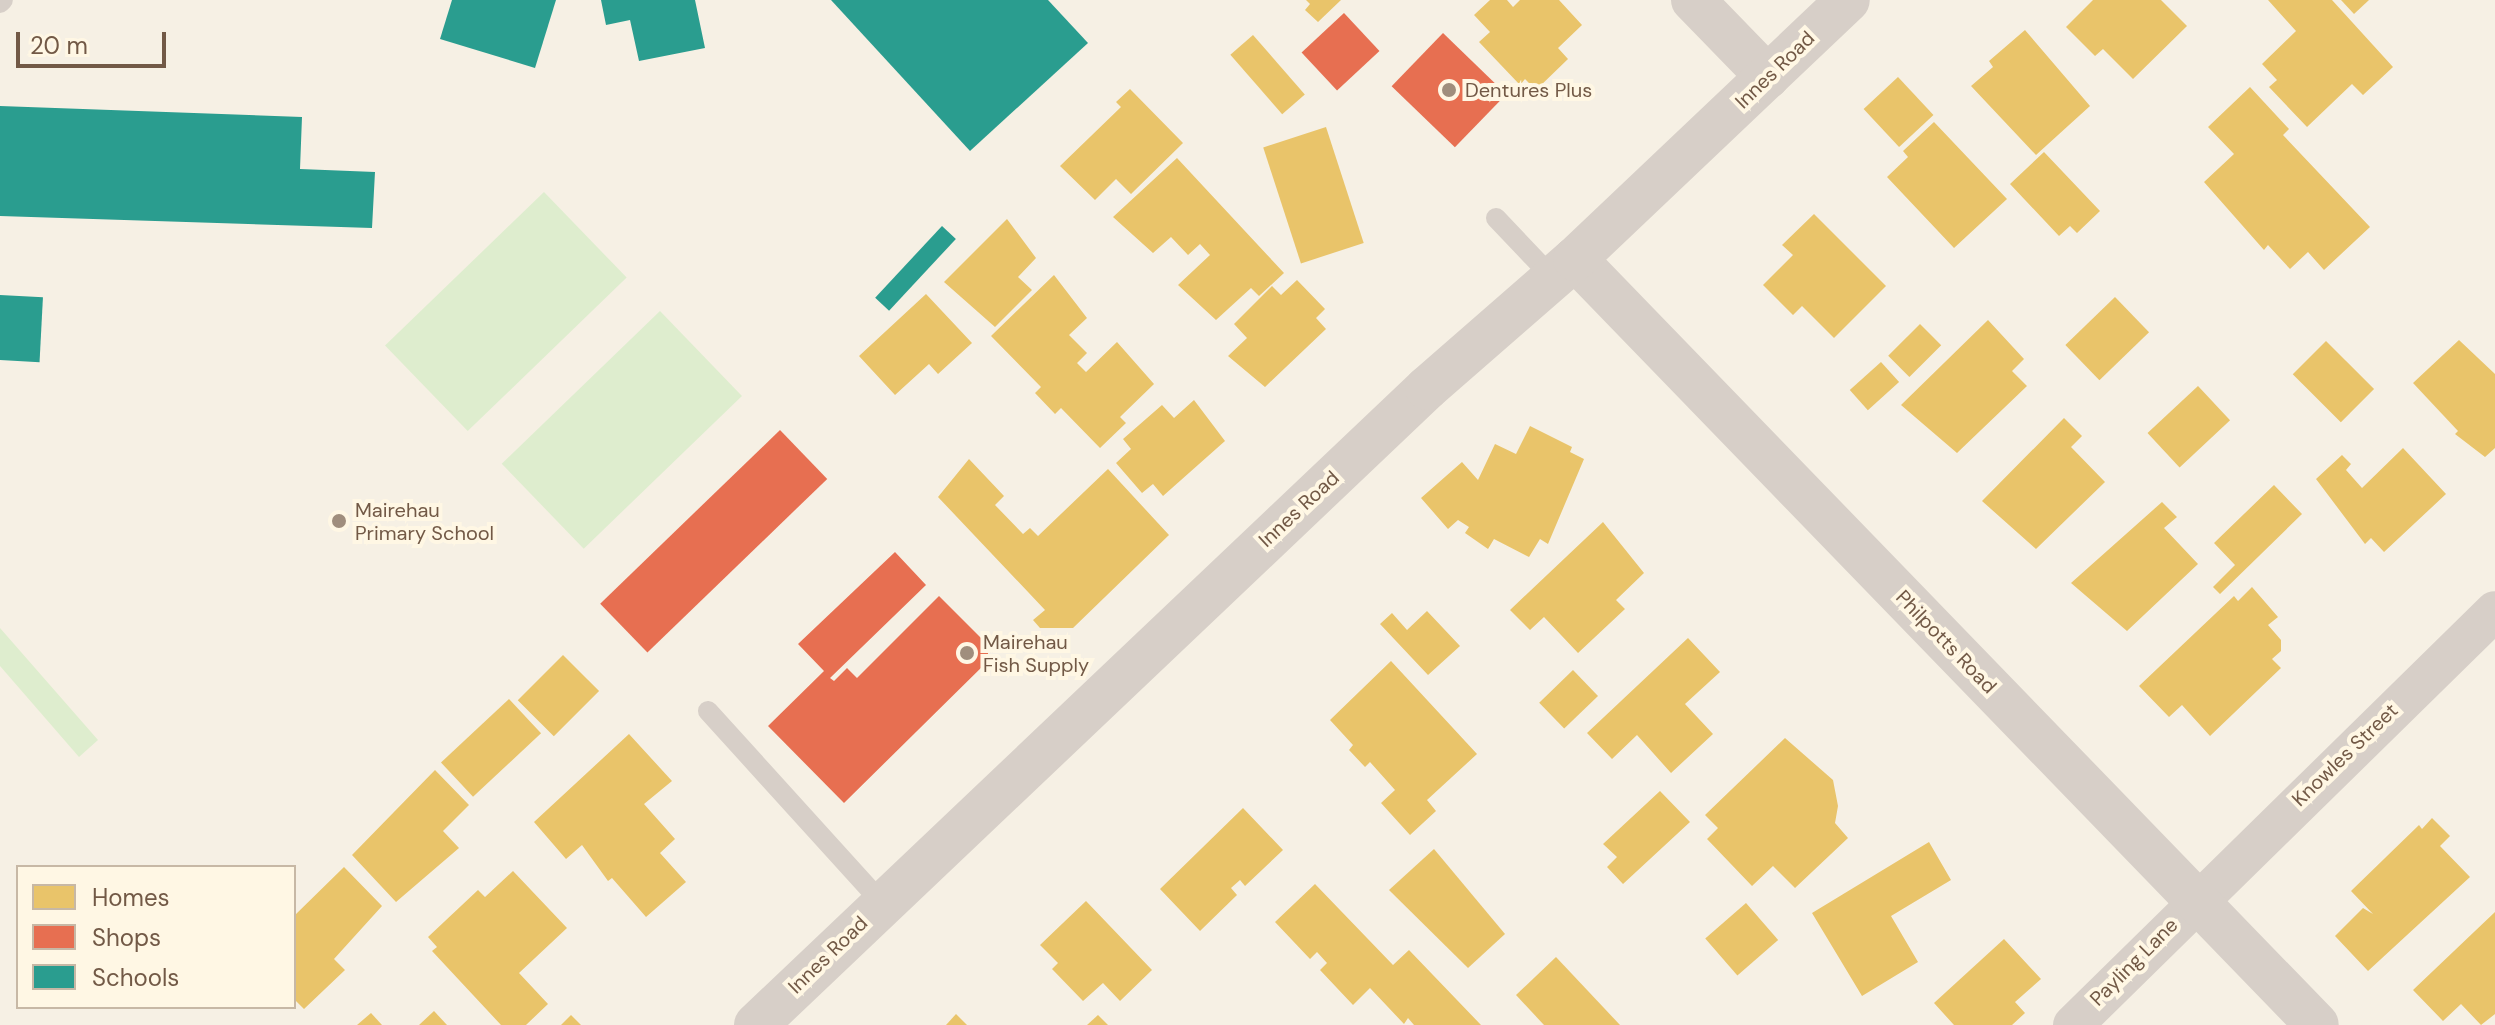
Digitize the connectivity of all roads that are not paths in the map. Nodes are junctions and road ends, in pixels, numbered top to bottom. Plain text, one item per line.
1 (1693, 0) edge
2 (1848, 0) edge
3 (1768, 77) junction
4 (1496, 218) dead end
5 (1564, 269) junction
6 (2495, 611) edge
7 (708, 711) dead end
8 (2196, 900) junction
9 (882, 903) junction
10 (756, 1025) edge
11 (2073, 1025) edge
12 (2317, 1025) edge

1 - 3 main road
2 - 3 main road, Innes Road
3 - 5 main road, Innes Road
4 - 5 lane
5 - 8 main road, Philpotts Road
5 - 9 main road, Innes Road
6 - 8 street, Knowles Street
7 - 9 lane
8 - 11 street, Payling Lane
8 - 12 main road, Philpotts Road
9 - 10 main road, Innes Road

